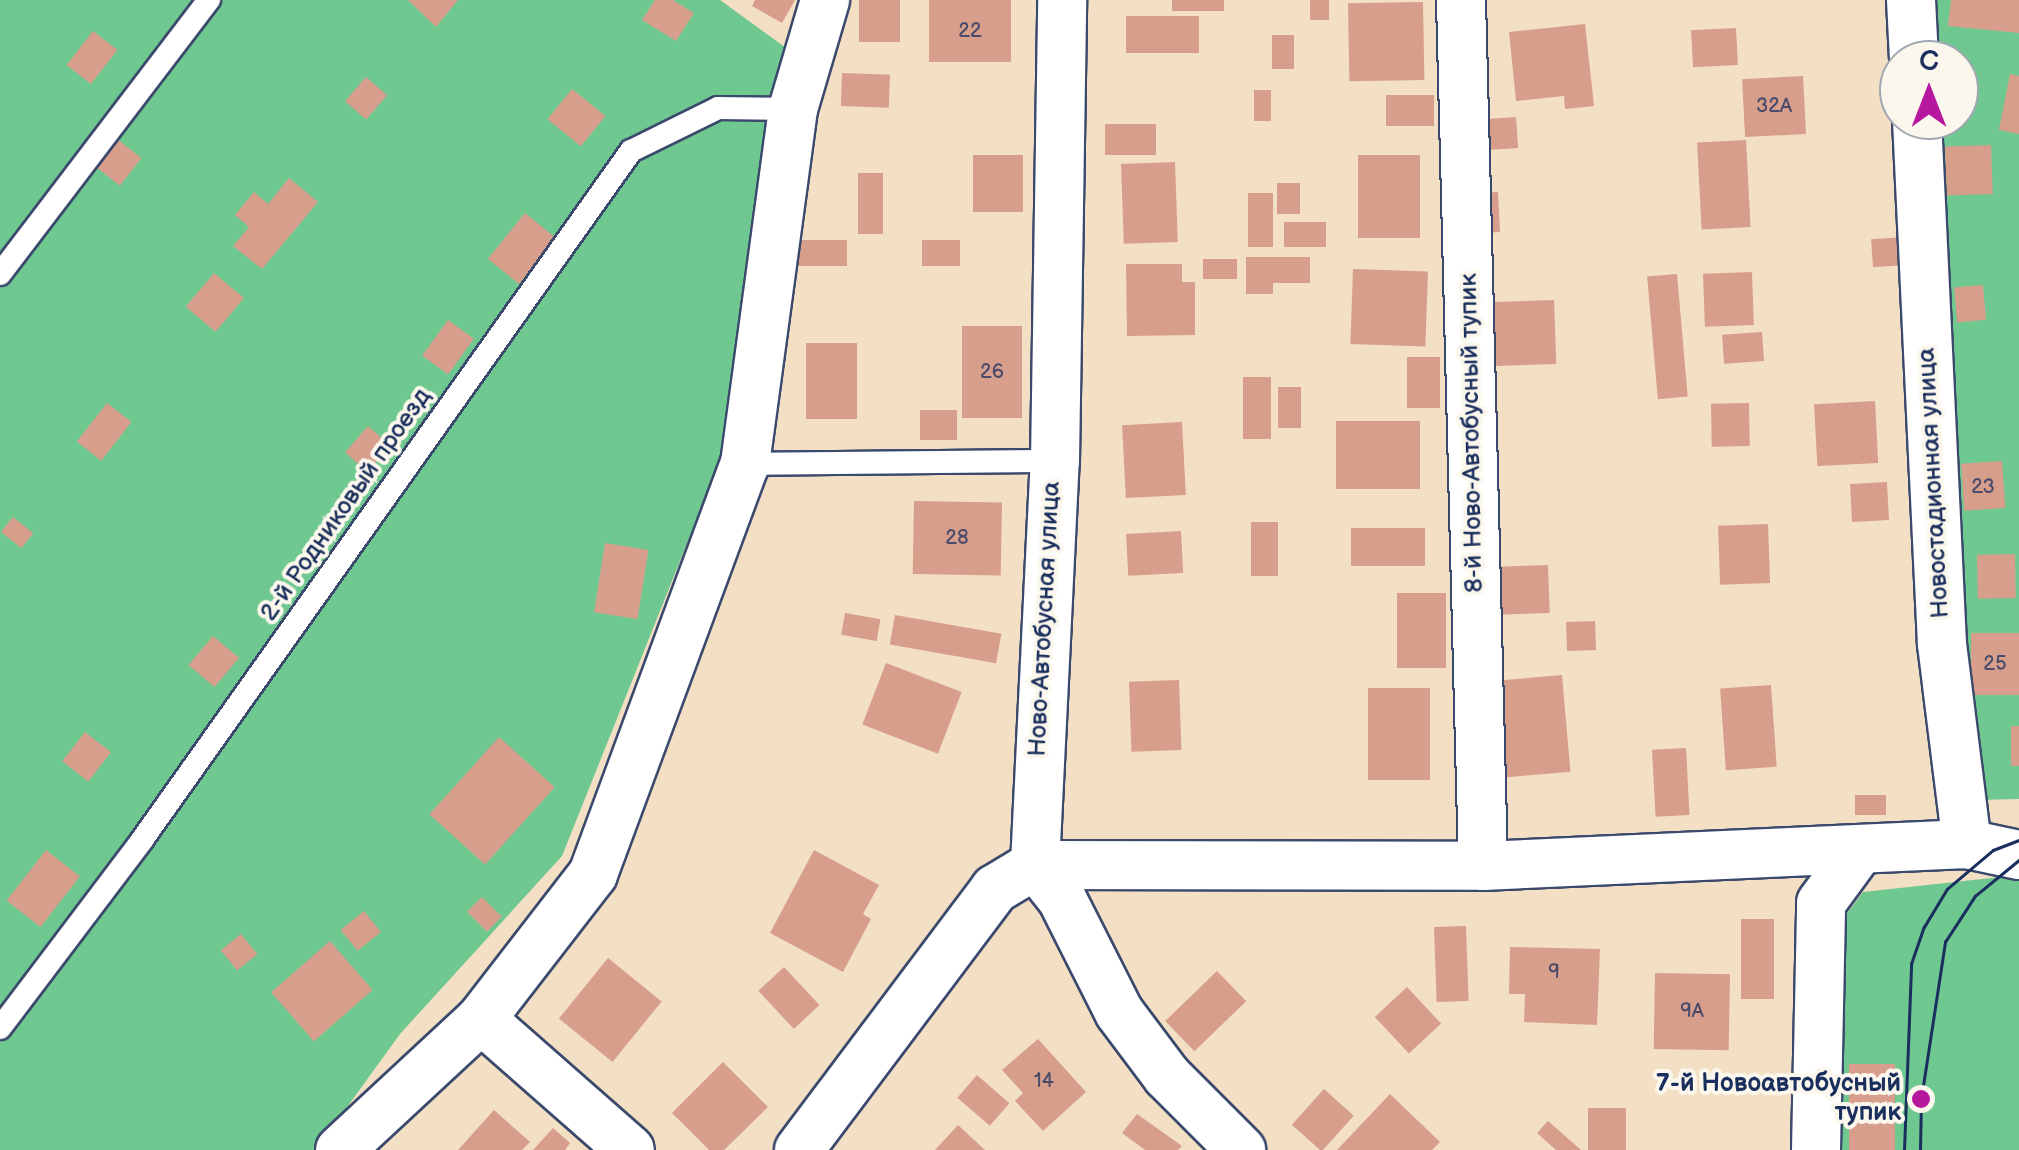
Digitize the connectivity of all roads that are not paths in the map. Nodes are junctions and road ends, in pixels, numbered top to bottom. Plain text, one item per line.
1 (209, 0) edge
2 (825, 0) edge
3 (1062, 0) edge
4 (1461, 0) edge
5 (1911, 0) edge
6 (1913, 40) edge
7 (793, 109) junction
8 (1918, 140) edge
9 (0, 274) edge
10 (1055, 461) junction
11 (745, 464) junction
12 (1966, 844) junction
13 (1859, 851) junction
14 (2019, 855) edge
15 (1035, 865) junction
16 (1483, 866) junction
17 (481, 1019) junction
18 (0, 1028) edge
19 (340, 1150) edge
20 (630, 1150) edge
21 (799, 1150) edge
22 (1242, 1150) edge
23 (1816, 1150) edge

1 - 9 lane
2 - 7 street
3 - 10 street, Ново-Автобусная улица
4 - 16 street, 8-й Ново-Автобусный тупик
5 - 6 street
7 - 11 street
7 - 18 lane, 2-й Родниковый проезд
8 - 12 street, Новостадионная улица
10 - 11 lane
10 - 15 street, Ново-Автобусная улица
11 - 17 street
12 - 13 street
12 - 14 street
13 - 16 street
13 - 23 street
15 - 16 street
15 - 21 street
15 - 22 street
17 - 19 street
17 - 20 street

